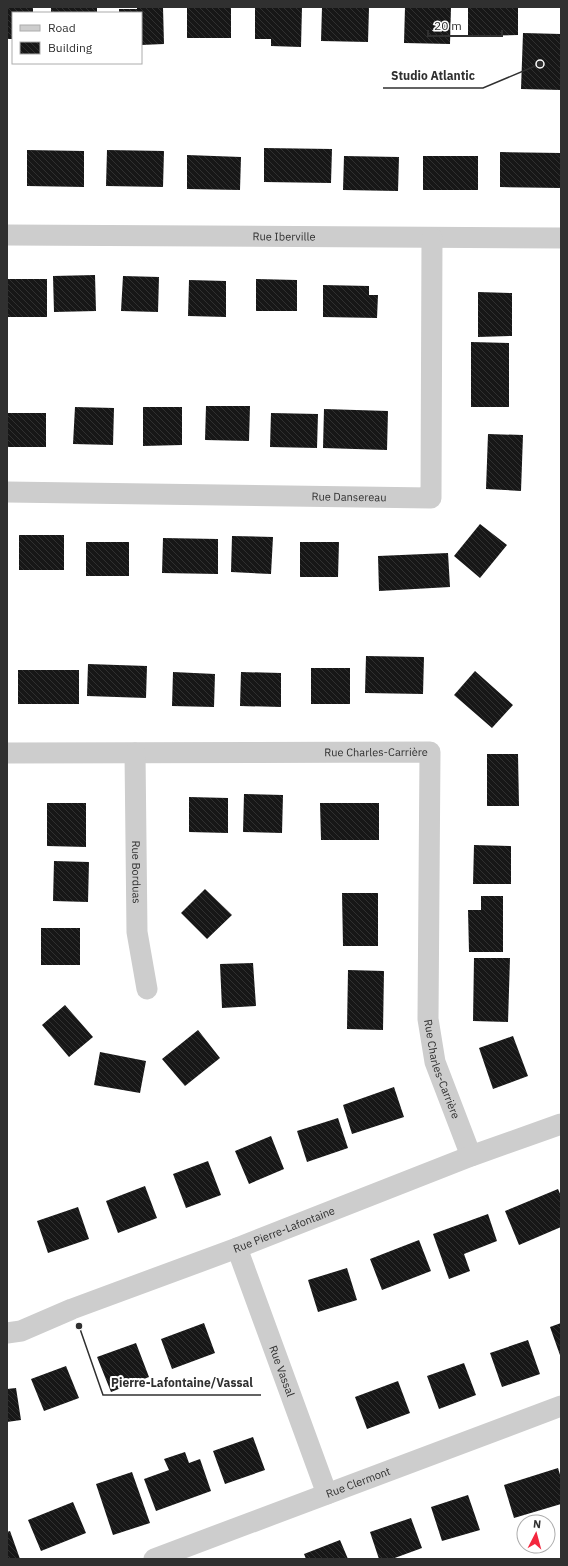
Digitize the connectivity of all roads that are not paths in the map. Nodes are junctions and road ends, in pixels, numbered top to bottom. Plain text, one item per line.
1 (7, 235) edge
2 (432, 238) junction
3 (561, 238) edge
4 (7, 492) edge
5 (7, 753) edge
6 (135, 753) junction
7 (147, 989) dead end
8 (561, 1124) edge
9 (471, 1156) junction
10 (237, 1248) junction
11 (7, 1333) edge
12 (561, 1406) edge
13 (327, 1494) junction
14 (154, 1559) edge

1 - 2 street, Rue Iberville
2 - 3 street, Rue Iberville
2 - 4 street, Rue Dansereau
5 - 6 street, Rue Charles-Carrière
6 - 7 street, Rue Borduas
6 - 9 street, Rue Charles-Carrière
8 - 9 street, Rue Pierre-Lafontaine
9 - 10 street, Rue Pierre-Lafontaine
10 - 11 street, Rue Pierre-Lafontaine
10 - 13 street, Rue Vassal
12 - 13 street, Rue Clermont
13 - 14 street, Rue Clermont

